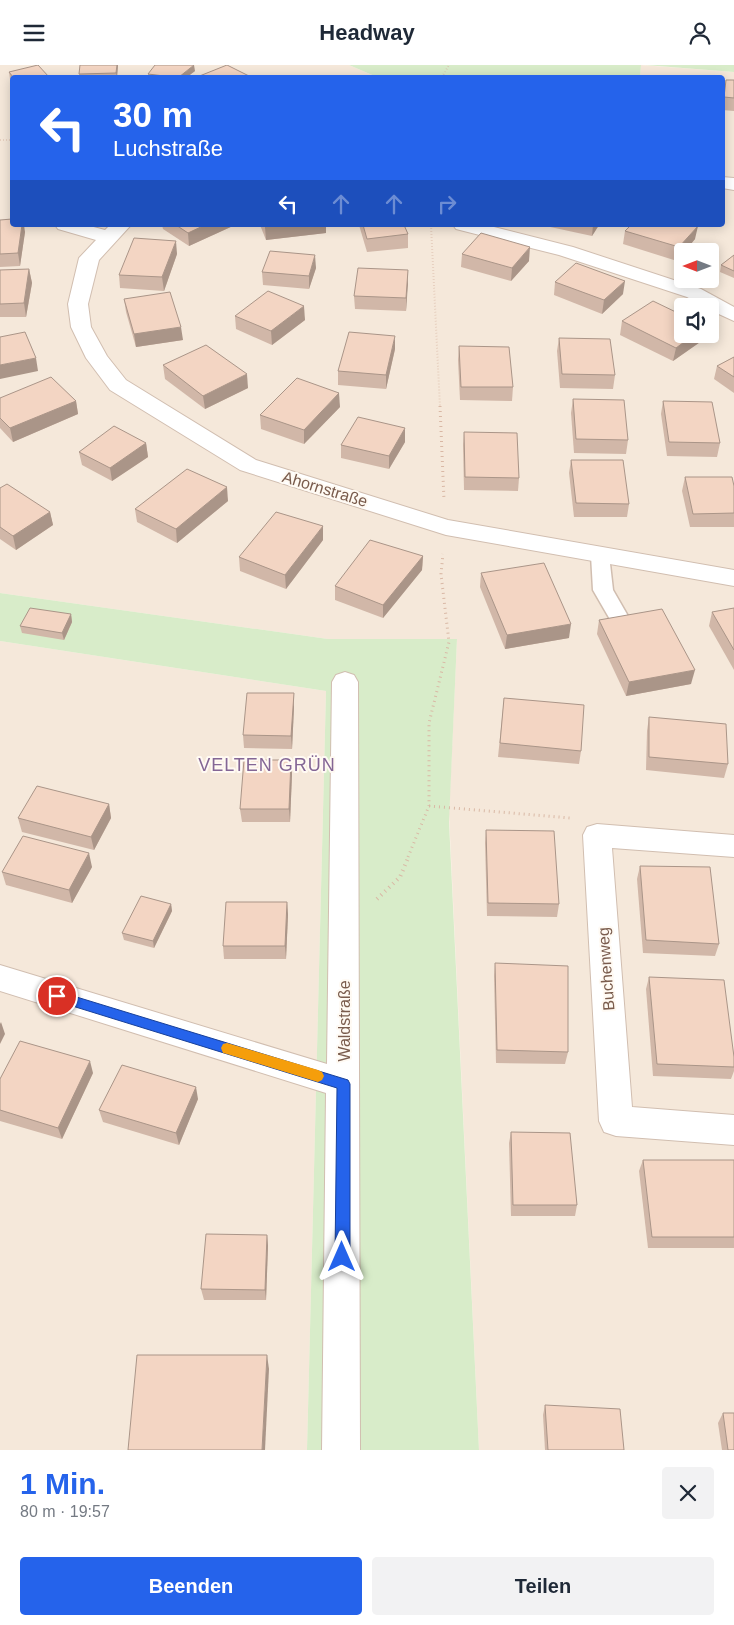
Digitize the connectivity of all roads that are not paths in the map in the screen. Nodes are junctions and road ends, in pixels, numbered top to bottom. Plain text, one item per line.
1 (81, 227) edge
2 (472, 227) edge
3 (114, 231) edge
4 (734, 315) edge
5 (600, 555) junction
6 (734, 578) edge
7 (622, 623) edge
8 (345, 681) dead end
9 (734, 846) edge
10 (0, 979) edge
11 (344, 1084) junction
12 (734, 1130) edge
13 (341, 1450) edge

1 - 3 street
2 - 4 street
3 - 5 street, Ahornstraße
5 - 6 street, Ahornstraße
5 - 7 lane
8 - 11 street, Waldstraße
9 - 12 street, Buchenweg
10 - 11 street
11 - 13 street, Waldstraße

